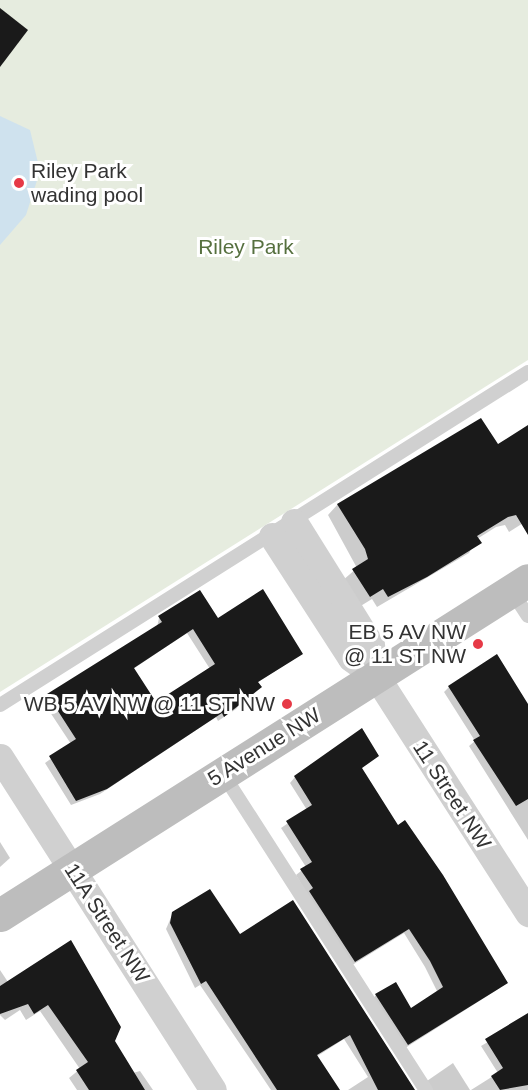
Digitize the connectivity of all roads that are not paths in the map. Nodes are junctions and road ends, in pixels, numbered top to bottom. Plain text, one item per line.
1 (528, 372) edge
2 (283, 529) junction
3 (522, 595) edge
4 (376, 676) junction
5 (0, 705) edge
6 (0, 757) edge
7 (222, 773) junction
8 (72, 868) junction
9 (528, 913) edge
10 (0, 915) edge
11 (213, 1090) edge
12 (426, 1090) edge

1 - 2 lane
2 - 4 street, 11 Street NW
2 - 5 lane
3 - 4 street, 5 Avenue NW
4 - 7 street, 5 Avenue NW
4 - 9 street, 11 Street NW
6 - 8 street, 11A Street NW
7 - 8 street, 5 Avenue NW
7 - 12 lane
8 - 10 street, 5 Avenue NW
8 - 11 street, 11A Street NW

